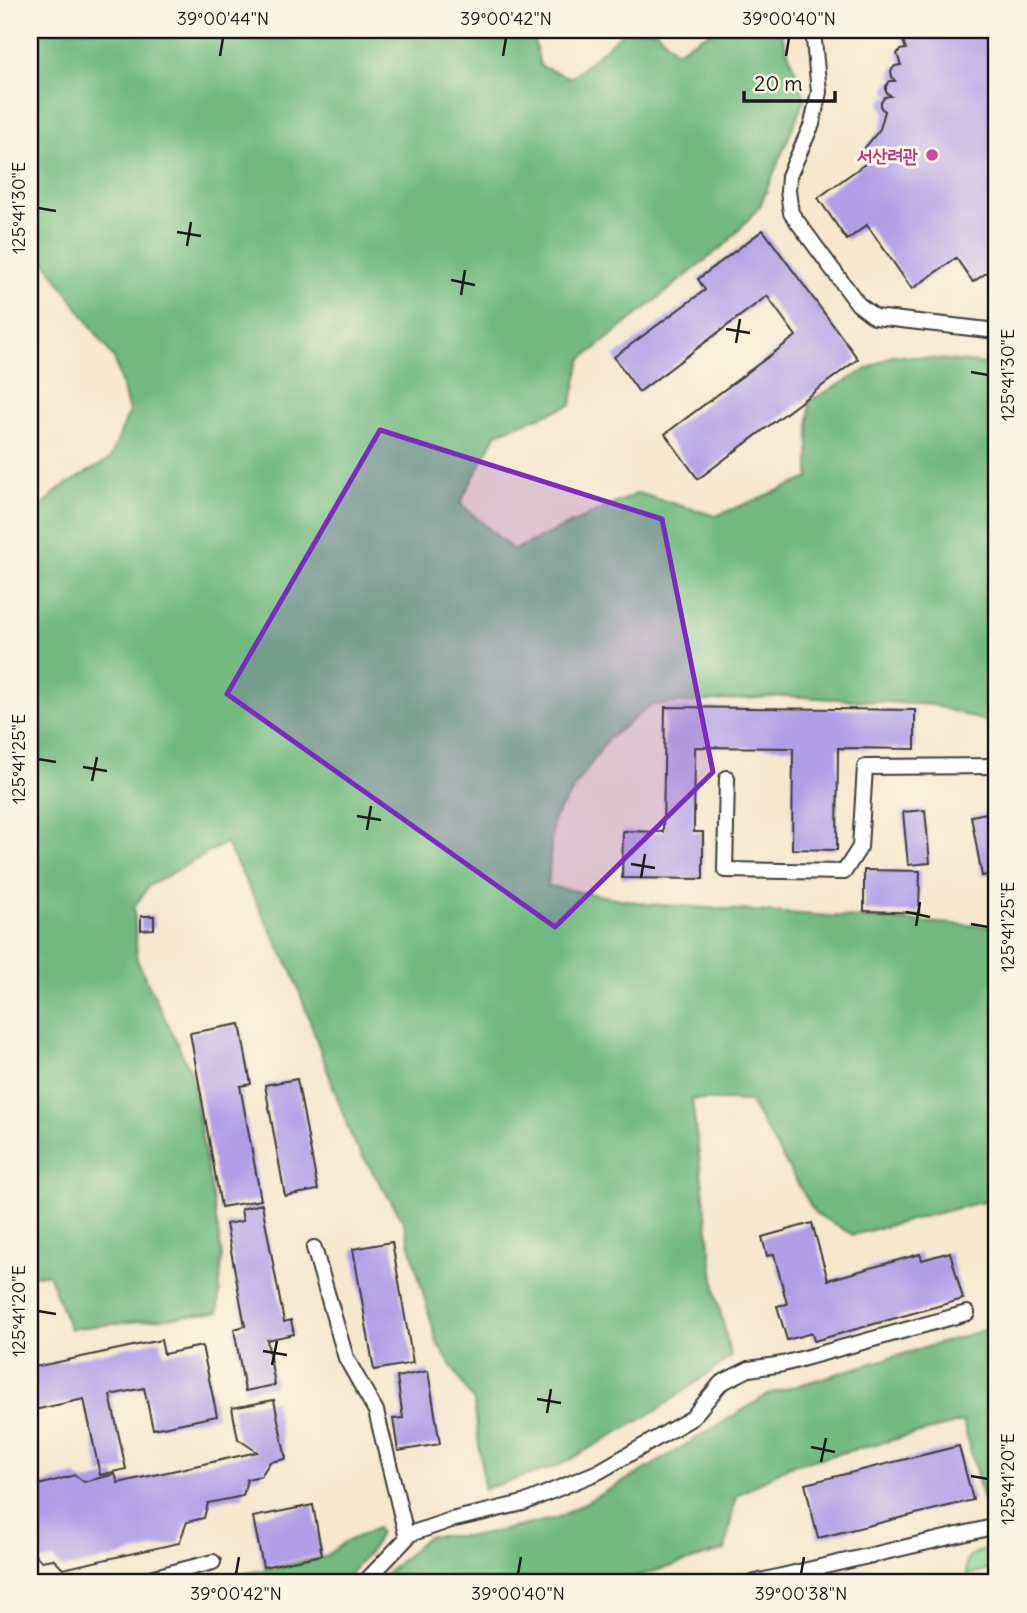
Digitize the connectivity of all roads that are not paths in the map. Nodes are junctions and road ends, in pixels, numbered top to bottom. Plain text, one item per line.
1 (813, 30) edge
2 (997, 331) edge
3 (997, 766) edge
4 (727, 778) dead end
5 (314, 1248) dead end
6 (967, 1313) dead end
7 (997, 1526) edge
8 (407, 1535) junction
9 (213, 1562) dead end
10 (131, 1583) edge
11 (364, 1583) edge
12 (752, 1583) edge

1 - 2 lane
3 - 4 lane
5 - 8 lane
6 - 8 lane
7 - 12 lane
8 - 11 lane
9 - 10 lane

